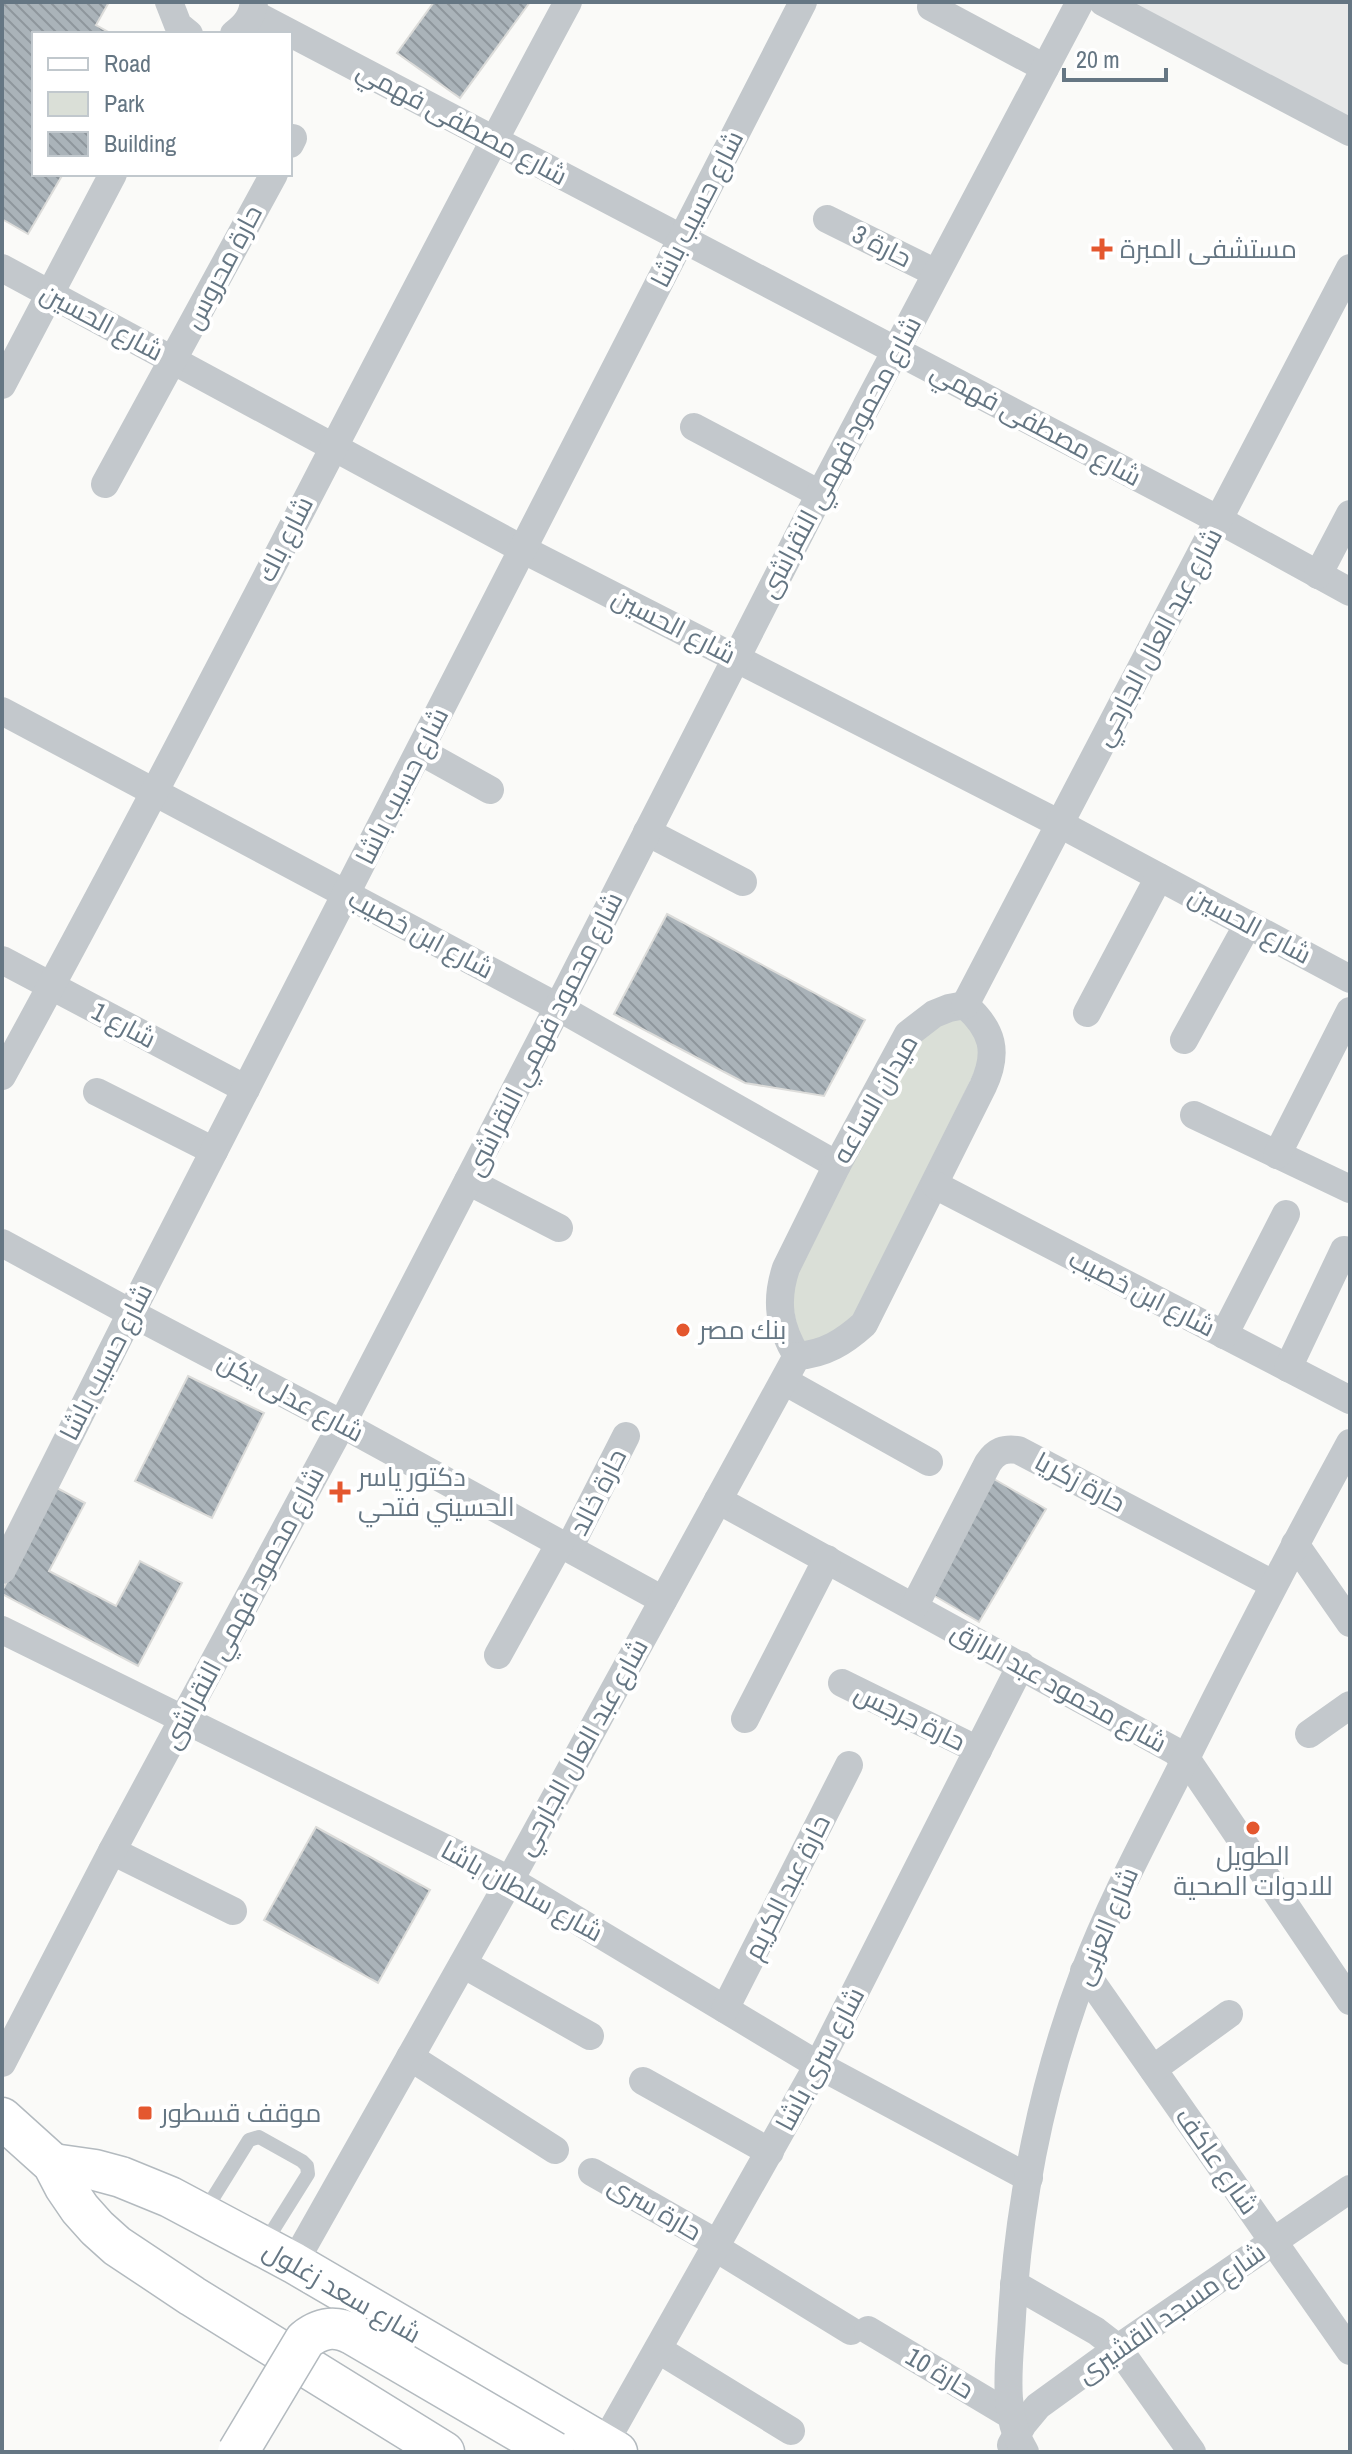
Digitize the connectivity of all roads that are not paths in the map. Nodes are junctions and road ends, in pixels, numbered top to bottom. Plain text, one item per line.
1 (169, 2) edge
2 (568, 2) edge
3 (803, 2) edge
4 (1080, 2) edge
5 (1103, 2) edge
6 (931, 7) dead end
7 (247, 16) edge
8 (186, 32) edge
9 (279, 32) edge
10 (292, 38) edge
11 (1045, 68) junction
12 (1350, 132) edge
13 (494, 139) junction
14 (112, 176) edge
15 (273, 176) edge
16 (827, 219) dead end
17 (682, 239) junction
18 (2, 268) edge
19 (1350, 268) edge
20 (936, 273) junction
21 (49, 294) junction
22 (897, 351) junction
23 (173, 360) junction
24 (2, 385) edge
25 (694, 427) dead end
26 (333, 446) junction
27 (105, 484) dead end
28 (820, 494) junction
29 (1350, 514) edge
30 (1219, 520) junction
31 (524, 550) junction
32 (1318, 575) junction
33 (1350, 592) edge
34 (735, 657) junction
35 (2, 711) edge
36 (420, 751) junction
37 (490, 790) dead end
38 (155, 792) junction
39 (1060, 824) junction
40 (647, 832) junction
41 (1159, 877) junction
42 (743, 882) dead end
43 (346, 894) junction
44 (1248, 924) junction
45 (2, 960) edge
46 (1350, 979) edge
47 (51, 987) junction
48 (965, 1005) junction
49 (558, 1007) junction
50 (1350, 1011) edge
51 (1087, 1013) dead end
52 (1184, 1040) dead end
53 (2, 1076) edge
54 (246, 1089) junction
55 (97, 1092) dead end
56 (1194, 1115) dead end
57 (214, 1151) junction
58 (1277, 1155) junction
59 (837, 1165) junction
60 (468, 1181) junction
61 (935, 1185) junction
62 (1350, 1189) edge
63 (1286, 1214) dead end
64 (559, 1228) dead end
65 (2, 1243) edge
66 (1344, 1250) dead end
67 (131, 1313) junction
68 (1224, 1335) junction
69 (797, 1356) junction
70 (1288, 1368) junction
71 (784, 1381) junction
72 (1350, 1400) edge
73 (342, 1424) junction
74 (626, 1436) dead end
75 (1350, 1443) edge
76 (929, 1462) dead end
77 (718, 1500) junction
78 (1295, 1544) junction
79 (564, 1546) junction
80 (827, 1559) junction
81 (2, 1570) edge
82 (1273, 1584) junction
83 (663, 1600) junction
84 (914, 1607) junction
85 (1350, 1623) edge
86 (2, 1630) edge
87 (498, 1655) dead end
88 (1021, 1665) junction
89 (842, 1683) dead end
90 (1350, 1705) edge
91 (184, 1718) junction
92 (745, 1719) dead end
93 (1309, 1734) dead end
94 (978, 1750) junction
95 (1186, 1759) junction
96 (849, 1765) dead end
97 (112, 1851) junction
98 (510, 1880) junction
99 (233, 1911) dead end
100 (463, 1964) junction
101 (1084, 1971) junction
102 (1350, 2001) edge
103 (725, 2009) junction
104 (1229, 2014) dead end
105 (590, 2036) dead end
106 (410, 2057) junction
107 (2, 2063) edge
108 (818, 2065) junction
109 (1153, 2069) junction
110 (643, 2081) dead end
111 (2, 2118) edge
112 (555, 2150) dead end
113 (770, 2152) junction
114 (53, 2164) junction
115 (592, 2172) dead end
116 (1029, 2178) junction
117 (1350, 2189) edge
118 (203, 2214) junction
119 (1274, 2242) junction
120 (717, 2246) junction
121 (278, 2254) junction
122 (1014, 2284) junction
123 (860, 2330) joint
124 (1118, 2348) junction
125 (659, 2350) junction
126 (1350, 2351) edge
127 (791, 2431) dead end
128 (1015, 2439) edge
129 (610, 2448) edge
130 (238, 2452) edge
131 (444, 2452) edge
132 (554, 2452) edge
133 (1192, 2452) edge

1 - 8 street
2 - 13 street, شارع باك
3 - 17 street, شارع حسيب باشا
4 - 11 street, شارع محمود فهمي النقراشى
5 - 12 street
6 - 11 street
7 - 9 street, شارع مصطفى فهمي
10 - 13 street, شارع مصطفى فهمي
11 - 20 street, شارع محمود فهمي النقراشى
13 - 17 street, شارع مصطفى فهمي
13 - 26 street, شارع باك
14 - 21 street
15 - 23 street, حارة محروس
16 - 20 street, حارة 3
17 - 22 street, شارع مصطفى فهمي
17 - 31 street, شارع حسيب باشا
18 - 21 street, شارع الحسين
19 - 30 street, شارع عبد العال الجارحي
20 - 22 street, شارع محمود فهمي النقراشى
21 - 23 street, شارع الحسين
21 - 24 street
22 - 28 street, شارع محمود فهمي النقراشى
22 - 30 street, شارع مصطفى فهمي
23 - 26 street, شارع الحسين
23 - 27 street, حارة محروس
25 - 28 street
26 - 31 street, شارع الحسين
26 - 38 street, شارع باك
28 - 34 street, شارع محمود فهمي النقراشى
29 - 32 street
30 - 32 street, شارع مصطفى فهمي
30 - 39 street, شارع عبد العال الجارحي
31 - 34 street, شارع الحسين
31 - 36 street, شارع حسيب باشا
32 - 33 street, شارع مصطفى فهمي
34 - 39 street, شارع الحسين
34 - 40 street, شارع محمود فهمي النقراشى
35 - 38 street, شارع ابن خصيب
36 - 37 street
36 - 43 street, شارع حسيب باشا
38 - 43 street, شارع ابن خصيب
38 - 47 street, شارع باك
39 - 41 street, شارع الحسين
39 - 48 street, شارع عبد العال الجارحي
40 - 42 street
40 - 49 street, شارع محمود فهمي النقراشى
41 - 44 street, شارع الحسين
41 - 51 street
43 - 49 street, شارع ابن خصيب
43 - 54 street, شارع حسيب باشا
44 - 46 street, شارع الحسين
44 - 52 street
45 - 47 street, شارع 1
47 - 53 street, شارع باك
47 - 54 street, شارع 1
48 - 59 street, ميدان الساعه
48 - 61 street
49 - 59 street, شارع ابن خصيب
49 - 60 street, شارع محمود فهمي النقراشى
50 - 58 street
54 - 57 street, شارع حسيب باشا
55 - 57 street
56 - 58 street
57 - 67 street, شارع حسيب باشا
58 - 62 street
59 - 69 street, ميدان الساعه
60 - 64 street
60 - 73 street, شارع محمود فهمي النقراشى
61 - 68 street, شارع ابن خصيب
61 - 69 street
63 - 68 street
65 - 67 street, شارع عدلى يكن
66 - 70 street
67 - 73 street, شارع عدلى يكن
67 - 81 street, شارع حسيب باشا
68 - 70 street, شارع ابن خصيب
69 - 71 street, شارع عبد العال الجارحي
70 - 72 street, شارع ابن خصيب
71 - 76 street
71 - 77 street, شارع عبد العال الجارحي
73 - 79 street, شارع عدلى يكن
73 - 91 street, شارع محمود فهمي النقراشى
74 - 79 street, حارة خالد
75 - 78 street, شارع العزبى
77 - 80 street, شارع محمود عبد الرازق
77 - 83 street, شارع عبد العال الجارحي
78 - 82 street, شارع العزبى
78 - 85 street
79 - 83 street, شارع عدلى يكن
79 - 87 street, حارة خالد
80 - 84 street, شارع محمود عبد الرازق
80 - 92 street
82 - 84 street, حارة زكريا
82 - 95 street, شارع العزبى
83 - 98 street, شارع عبد العال الجارحي
84 - 88 street, شارع محمود عبد الرازق
86 - 91 street, شارع سلطان باشا
88 - 94 street, شارع سرى باشا
88 - 95 street, شارع محمود عبد الرازق
89 - 94 street, حارة جرجس
90 - 93 street
91 - 97 street, شارع محمود فهمي النقراشى
91 - 98 street, شارع سلطان باشا
94 - 108 street, شارع سرى باشا
95 - 101 street, شارع العزبى
95 - 102 street, شارع محمود عبد الرازق
96 - 103 street, حارة عبد الكريم
97 - 99 street
97 - 107 street, شارع محمود فهمي النقراشى
98 - 100 street, شارع عبد العال الجارحي
98 - 103 street, شارع سلطان باشا
100 - 105 street
100 - 106 street, شارع عبد العال الجارحي
101 - 109 street, شارع عاكف
101 - 116 street, شارع العزبى
103 - 108 street, شارع سلطان باشا
104 - 109 street
106 - 112 street
106 - 121 street, شارع عبد العال الجارحي
108 - 113 street, شارع سرى باشا
108 - 116 street, شارع سلطان باشا
109 - 119 street, شارع عاكف
110 - 113 street
111 - 114 main road
113 - 120 street, شارع سرى باشا
114 - 118 main road, شارع سعد زغلول
114 - 131 main road
115 - 120 street, حارة سرى
116 - 122 street, شارع العزبى
117 - 119 street, شارع مسجد القشيرى
118 - 121 main road, شارع سعد زغلول
118 - 121 lane
119 - 124 street, شارع مسجد القشيرى
119 - 126 street, شارع عاكف
120 - 123 street, حارة سرى
120 - 125 street, شارع سرى باشا
121 - 129 main road, شارع سعد زغلول
122 - 124 street
122 - 128 street, شارع العزبى
123 - 128 street, حارة 10
124 - 128 street, شارع مسجد القشيرى
124 - 133 street
125 - 127 street
125 - 129 street, شارع سرى باشا
130 - 132 main road, bridge

